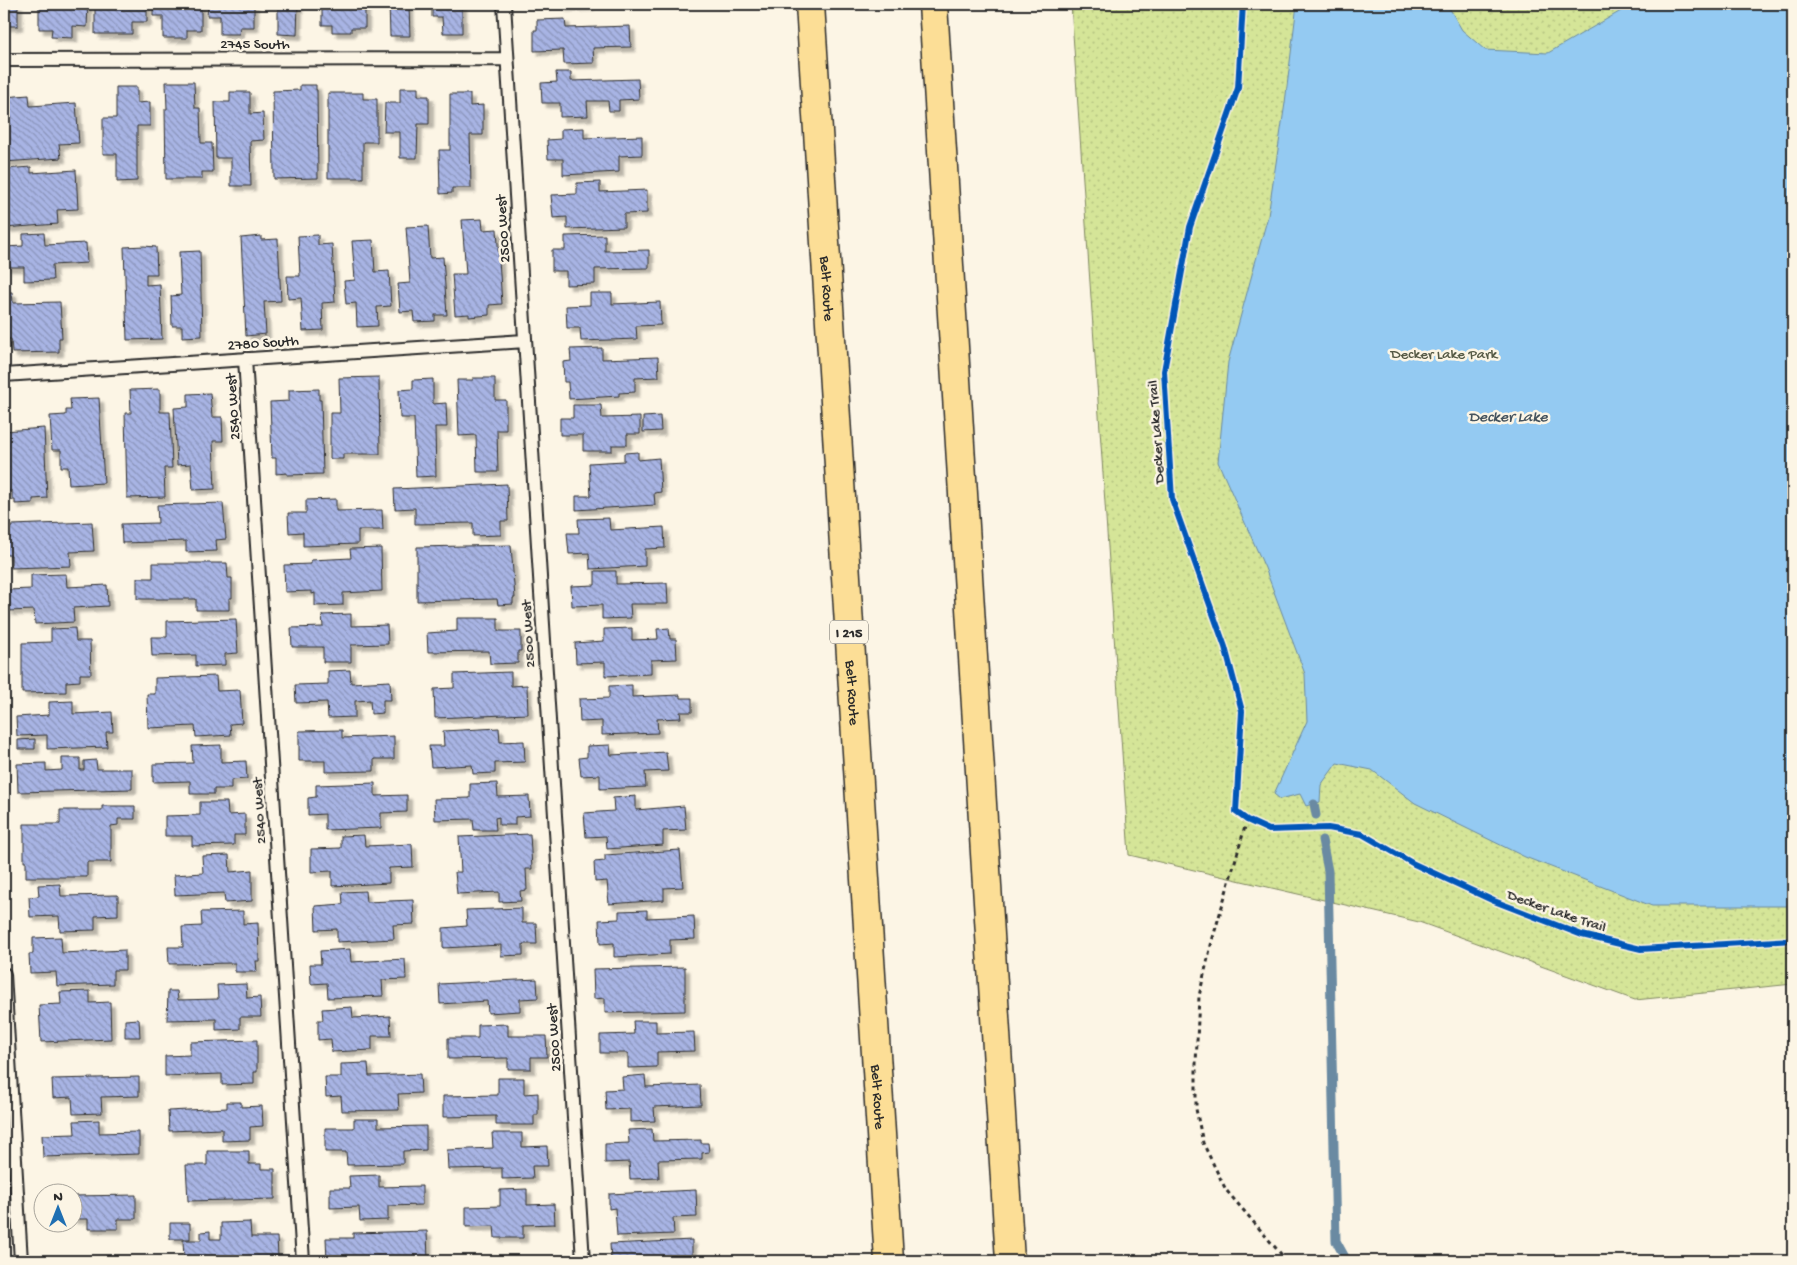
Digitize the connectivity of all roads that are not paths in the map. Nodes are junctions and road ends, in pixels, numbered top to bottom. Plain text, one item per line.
1 (504, 4) edge
2 (810, 4) edge
3 (933, 4) edge
4 (507, 59) junction
5 (4, 60) edge
6 (525, 341) junction
7 (245, 360) junction
8 (4, 375) edge
9 (4, 974) edge
10 (21, 1261) edge
11 (303, 1261) edge
12 (583, 1261) edge
13 (889, 1261) edge
14 (1010, 1261) edge

1 - 4 lane, 2500 West
2 - 13 highway, Belt Route / I 215
3 - 14 highway
4 - 5 lane, 2745 South
4 - 6 lane, 2500 West
6 - 7 lane, 2780 South
6 - 12 lane, 2500 West
7 - 8 lane, 2780 South
7 - 11 lane, 2540 West
9 - 10 lane

